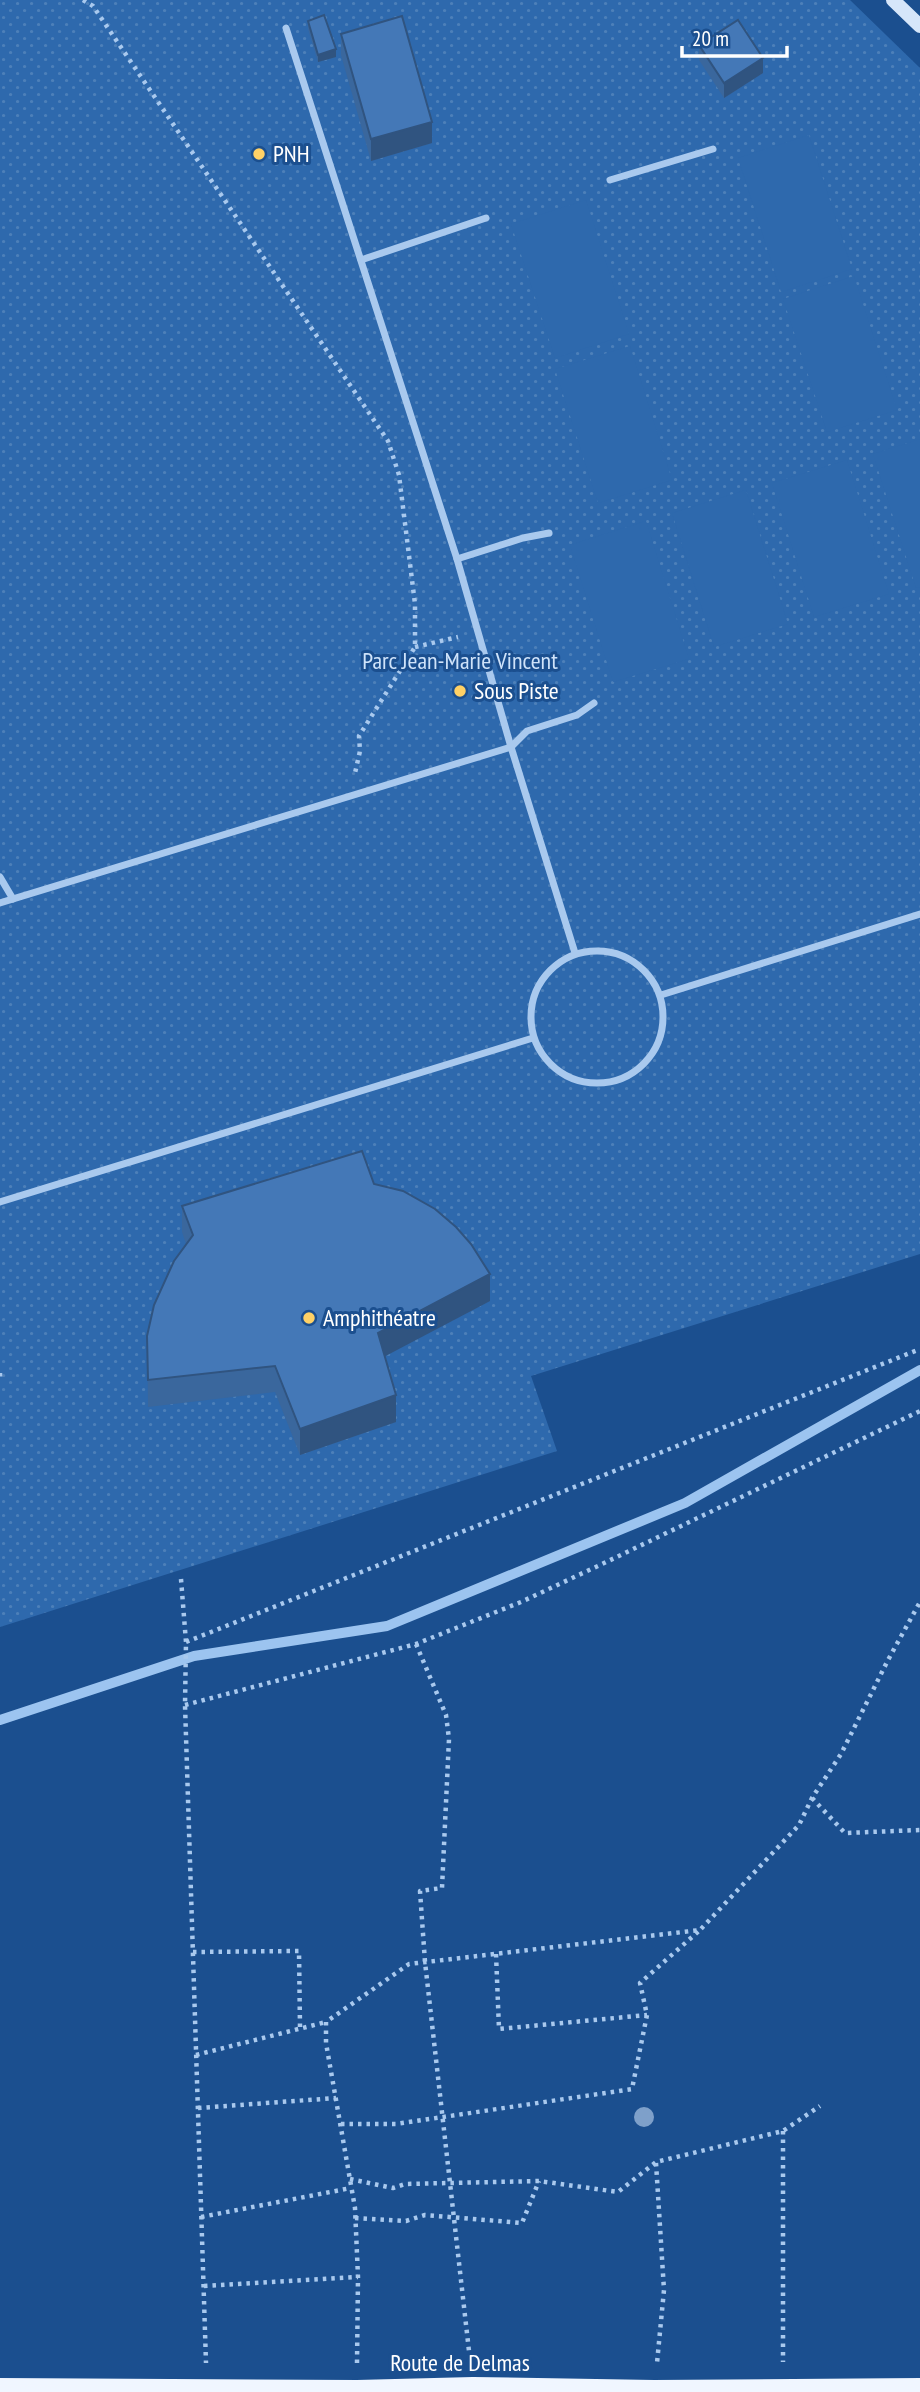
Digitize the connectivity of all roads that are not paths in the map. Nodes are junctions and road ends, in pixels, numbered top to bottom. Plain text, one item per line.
1 (893, 0) edge
2 (920, 26) edge
3 (286, 28) dead end
4 (713, 149) dead end
5 (610, 180) dead end
6 (486, 219) dead end
7 (361, 260) junction
8 (549, 533) dead end
9 (457, 559) junction
10 (594, 703) dead end
11 (511, 747) junction
12 (0, 877) edge
13 (13, 899) junction
14 (0, 904) edge
15 (920, 914) edge
16 (575, 953) junction
17 (661, 995) junction
18 (533, 1038) junction
19 (0, 1202) edge
20 (0, 2387) edge
21 (920, 2387) edge

1 - 2 street
3 - 7 street
4 - 5 street
6 - 7 street
7 - 9 street
8 - 9 street
9 - 11 street
10 - 11 street
11 - 13 street
11 - 16 street
12 - 13 street
13 - 14 street
15 - 17 street
16 - 17 street
16 - 18 street
17 - 18 street
18 - 19 street
20 - 21 main road, Route de Delmas

